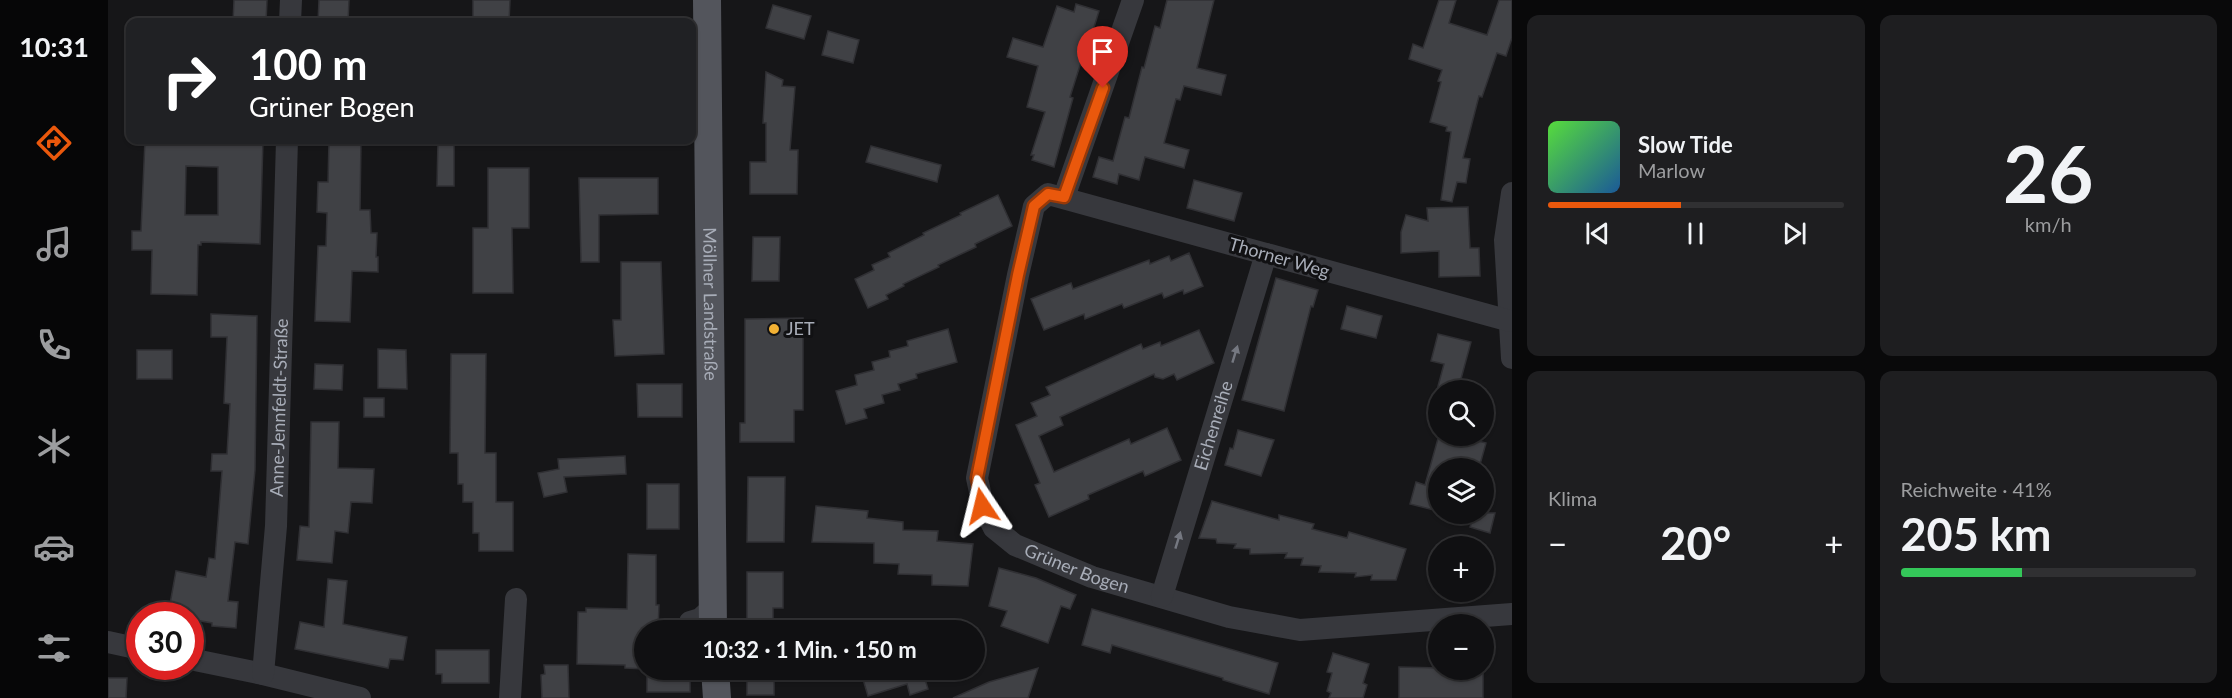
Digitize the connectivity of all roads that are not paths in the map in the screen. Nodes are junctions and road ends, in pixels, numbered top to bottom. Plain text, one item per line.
1 (291, 0) edge
2 (707, 0) edge
3 (1133, 0) edge
4 (290, 18) edge
5 (287, 144) edge
6 (1512, 193) edge
7 (1056, 195) junction
8 (1266, 254) junction
9 (1510, 321) junction
10 (1512, 357) edge
11 (1162, 596) junction
12 (516, 599) dead end
13 (1512, 614) edge
14 (705, 620) edge
15 (108, 642) edge
16 (126, 646) edge
17 (204, 662) edge
18 (263, 674) junction
19 (716, 680) edge
20 (360, 698) edge
21 (510, 698) edge
22 (717, 698) edge

1 - 4 street
2 - 14 main road, Möllner Landstraße
3 - 7 street, Grüner Bogen
5 - 18 street, Anne-Jennfeldt-Straße
6 - 9 street
7 - 8 street, Thorner Weg
7 - 11 street, Grüner Bogen
8 - 9 street, Thorner Weg
11 -> 8 street, Eichenreihe
9 - 10 street
11 - 13 street, Grüner Bogen
12 - 21 street
15 - 16 street
17 - 18 street
18 - 20 street
19 - 22 main road

